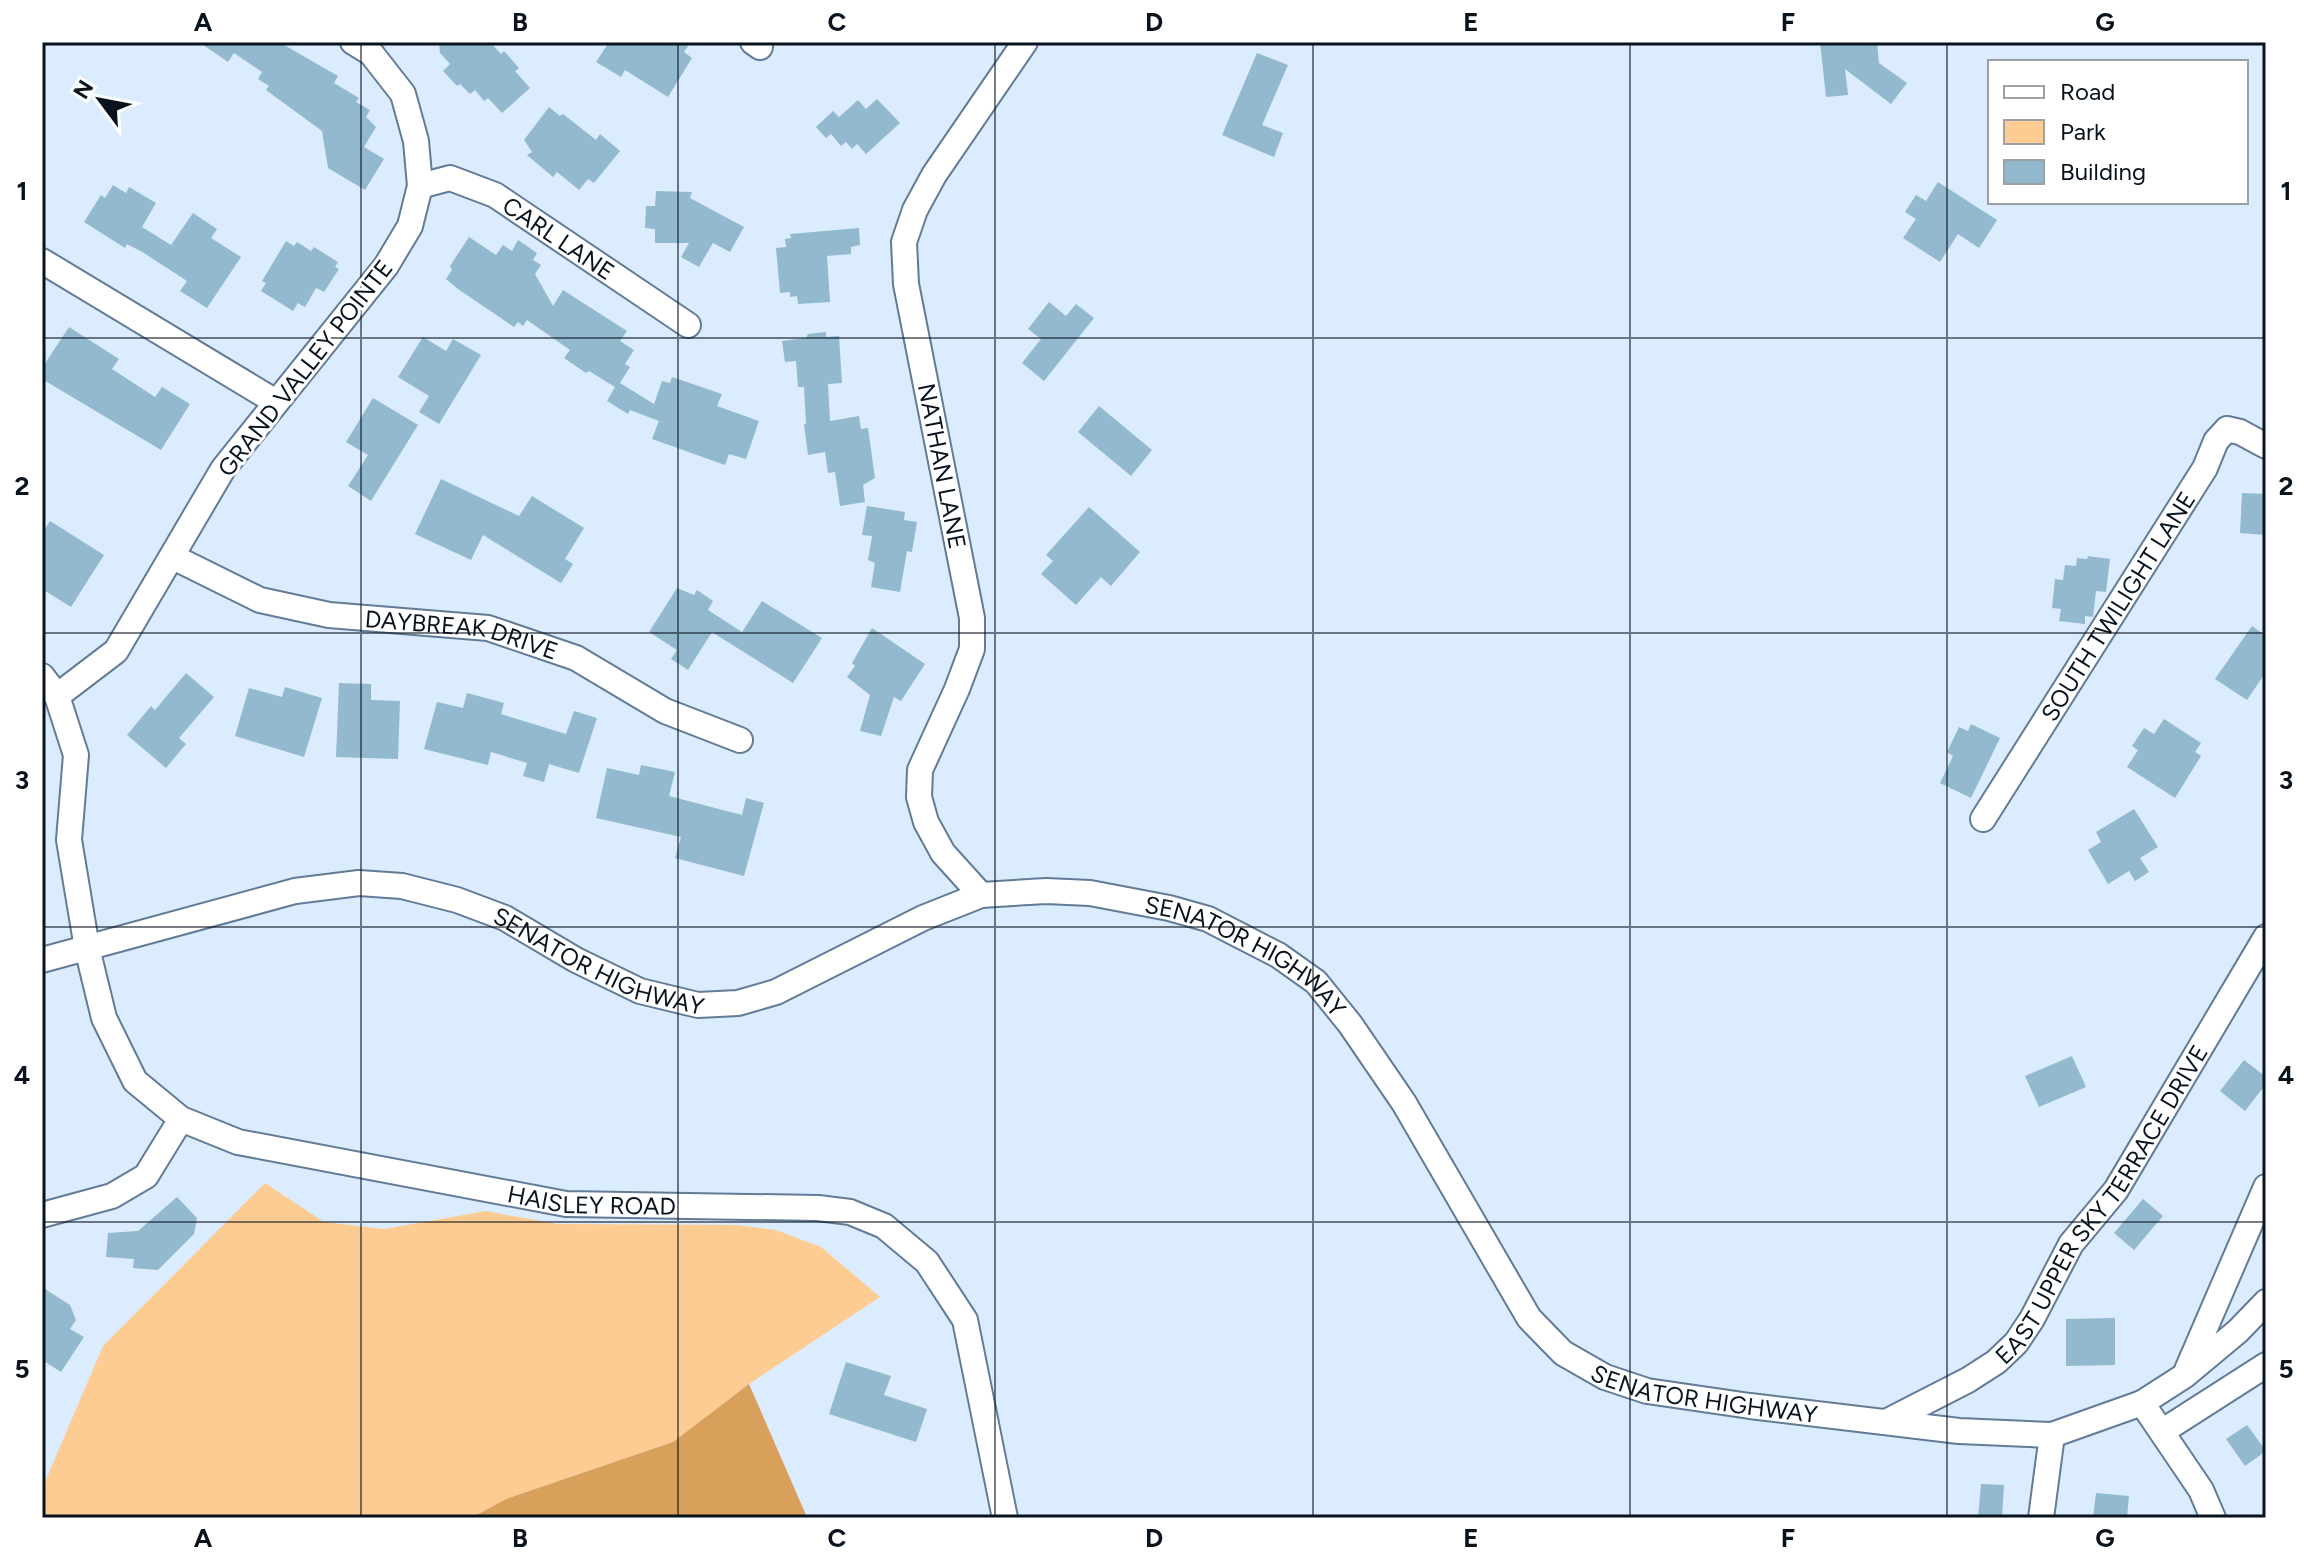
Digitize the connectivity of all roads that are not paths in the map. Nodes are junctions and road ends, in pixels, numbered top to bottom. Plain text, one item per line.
1 (353, 42) edge
2 (1025, 42) edge
3 (420, 186) junction
4 (42, 261) edge
5 (688, 325) dead end
6 (276, 402) junction
7 (2266, 446) edge
8 (173, 557) junction
9 (49, 686) edge
10 (740, 740) dead end
11 (1983, 819) dead end
12 (981, 895) junction
13 (2266, 937) edge
14 (87, 948) junction
15 (42, 960) edge
16 (181, 1119) junction
17 (2266, 1187) edge
18 (42, 1215) edge
19 (2266, 1302) edge
20 (2266, 1365) edge
21 (2184, 1376) junction
22 (2142, 1403) junction
23 (1888, 1421) junction
24 (2163, 1431) junction
25 (2052, 1435) junction
26 (1005, 1518) edge
27 (2041, 1518) edge
28 (2213, 1518) edge

1 - 3 street, GRAND VALLEY POINTE
2 - 12 street, NATHAN LANE
3 - 5 street, CARL LANE
3 - 6 street, GRAND VALLEY POINTE
4 - 6 street
6 - 8 street, GRAND VALLEY POINTE
7 - 11 street, SOUTH TWILIGHT LANE
8 - 9 street, GRAND VALLEY POINTE
8 - 10 street, DAYBREAK DRIVE
9 - 14 street, GRAND VALLEY POINTE
12 - 14 street, SENATOR HIGHWAY
12 - 23 street, SENATOR HIGHWAY
13 - 23 street, EAST UPPER SKY TERRACE DRIVE
14 - 15 street, SENATOR HIGHWAY
14 - 16 street, HAISLEY ROAD
16 - 18 street
16 - 26 street, HAISLEY ROAD
17 - 21 street
19 - 21 street, SENATOR HIGHWAY
20 - 24 street
21 - 22 street, SENATOR HIGHWAY
22 - 24 street
22 - 25 street, SENATOR HIGHWAY
23 - 25 street, SENATOR HIGHWAY
24 - 28 street
25 - 27 street

